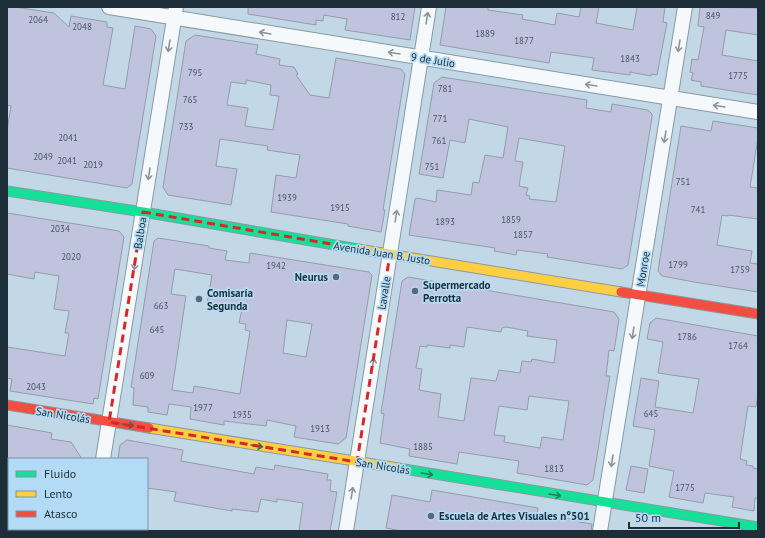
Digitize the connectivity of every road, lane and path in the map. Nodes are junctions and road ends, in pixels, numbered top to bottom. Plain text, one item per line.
1 (109, 7) edge
2 (429, 7) edge
3 (685, 7) edge
4 (175, 12) edge
5 (421, 58) junction
6 (671, 98) junction
7 (758, 112) edge
8 (7, 191) edge
9 (143, 212) junction
10 (390, 254) junction
11 (639, 294) junction
12 (758, 314) edge
13 (7, 406) edge
14 (109, 422) junction
15 (104, 458) edge
16 (357, 462) junction
17 (605, 503) junction
18 (758, 528) edge
19 (346, 531) edge
20 (600, 531) edge

1 - 4 street, 9 de Julio
5 -> 2 street, Lavalle
3 -> 6 street, Monroe
5 -> 4 street, 9 de Julio
4 -> 9 street, Balboa
6 -> 5 street, 9 de Julio
10 -> 5 street, Lavalle
7 -> 6 street, 9 de Julio
6 -> 11 street, Monroe
8 - 9 main road, Avenida Juan B. Justo
9 - 10 main road, Avenida Juan B. Justo
9 -> 14 street, Balboa
10 - 11 main road, Avenida Juan B. Justo
16 -> 10 street, Lavalle
11 - 12 main road, Avenida Juan B. Justo
11 -> 17 street, Monroe
13 - 14 main road, San Nicolás
14 - 15 street, Balboa
14 -> 16 main road, San Nicolás
16 -> 17 main road, San Nicolás
19 -> 16 street, Lavalle
17 - 18 main road, San Nicolás
17 - 20 street, Monroe

